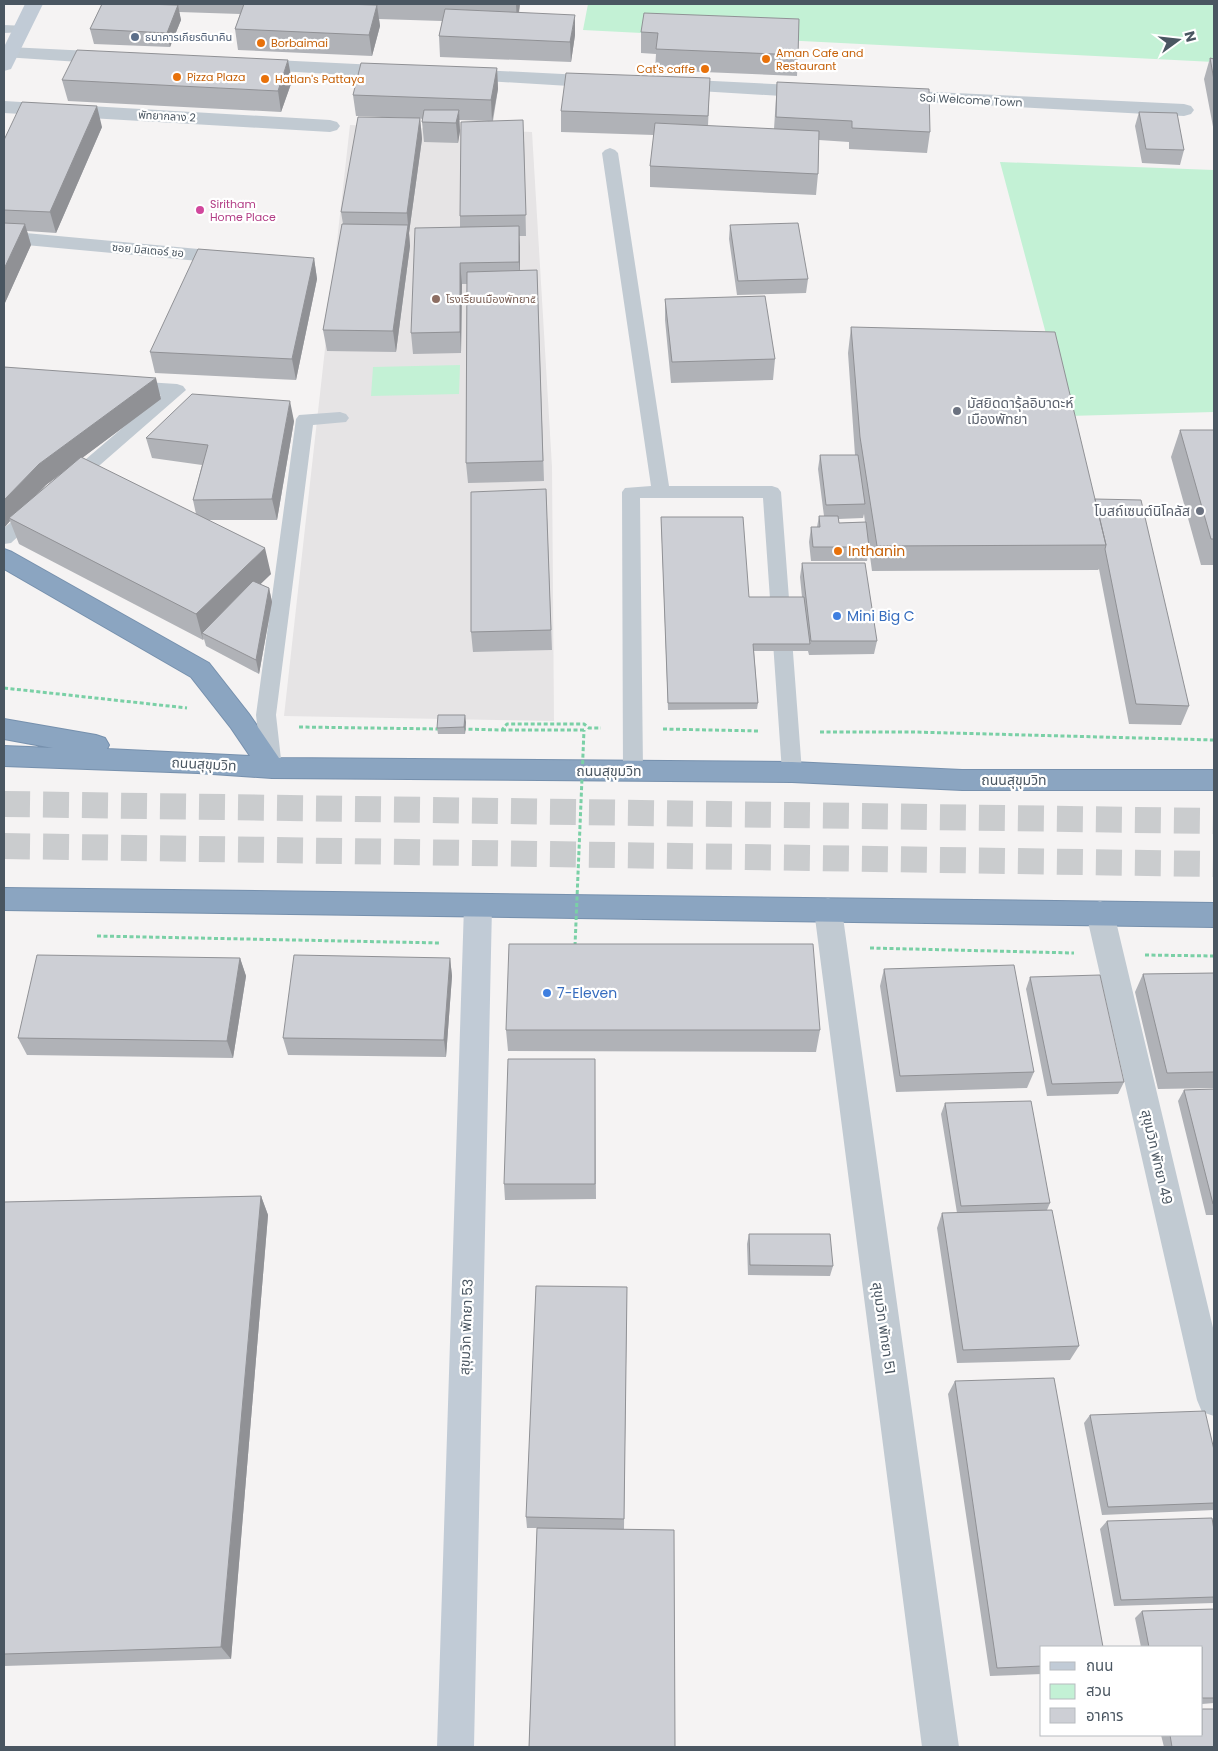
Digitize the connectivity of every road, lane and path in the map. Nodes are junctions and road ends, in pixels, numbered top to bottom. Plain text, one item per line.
1 (34, 4) edge
2 (13, 29) edge
3 (7, 59) edge
4 (129, 59) edge
5 (238, 64) edge
6 (418, 73) edge
7 (437, 74) edge
8 (616, 83) edge
9 (656, 84) edge
10 (835, 93) edge
11 (875, 95) edge
12 (4, 107) edge
13 (1184, 110) dead end
14 (330, 126) dead end
15 (610, 153) dead end
16 (4, 237) edge
17 (252, 260) edge
18 (110, 386) edge
19 (340, 418) dead end
20 (661, 492) junction
21 (4, 538) edge
22 (4, 558) edge
23 (4, 688) edge
24 (192, 708) dead end
25 (268, 726) junction
26 (632, 728) junction
27 (4, 729) edge
28 (443, 729) edge
29 (453, 729) edge
30 (502, 730) junction
31 (789, 732) junction
32 (1214, 740) edge
33 (5, 756) edge
34 (198, 763) junction
35 (272, 768) junction
36 (632, 771) junction
37 (792, 772) junction
38 (1214, 780) edge
39 (4, 899) edge
40 (478, 906) junction
41 (828, 910) junction
42 (1100, 913) junction
43 (1214, 915) edge
44 (92, 936) dead end
45 (477, 944) junction
46 (585, 946) edge
47 (833, 947) junction
48 (1110, 954) junction
49 (1214, 956) edge
50 (1214, 1400) edge
51 (455, 1747) edge
52 (941, 1747) edge

1 - 2 street
2 - 3 street
3 - 4 street
5 - 6 street
7 - 8 street
9 - 10 street
11 - 13 street, Soi Welcome Town
12 - 14 street, พัทยากลาง 2
15 - 20 lane
16 - 17 street, ซอย มิสเตอร์ ชอ
18 - 21 lane
19 - 25 lane
20 - 26 lane
20 - 31 lane
22 - 35 highway
23 - 24 path
25 - 28 path
25 - 35 lane
26 - 30 path
26 - 31 path
26 - 36 lane
27 - 34 highway
29 - 30 path
30 - 46 path, bridge
31 - 32 path
31 - 37 lane
33 - 34 highway, ถนนสุขุมวิท
34 - 35 highway, ถนนสุขุมวิท
35 - 36 highway, ถนนสุขุมวิท
36 - 37 highway, ถนนสุขุมวิท
37 - 38 highway, ถนนสุขุมวิท
39 - 40 highway
40 - 41 highway
40 - 45 street, สุขุมวิท พัทยา 53
41 - 42 highway
41 - 47 street, สุขุมวิท พัทยา 51
42 - 43 highway
42 - 48 street, สุขุมวิท พัทยา 49
44 - 45 path
45 - 51 street, สุขุมวิท พัทยา 53
47 - 48 path
47 - 52 street, สุขุมวิท พัทยา 51
48 - 49 path
48 - 50 street, สุขุมวิท พัทยา 49

